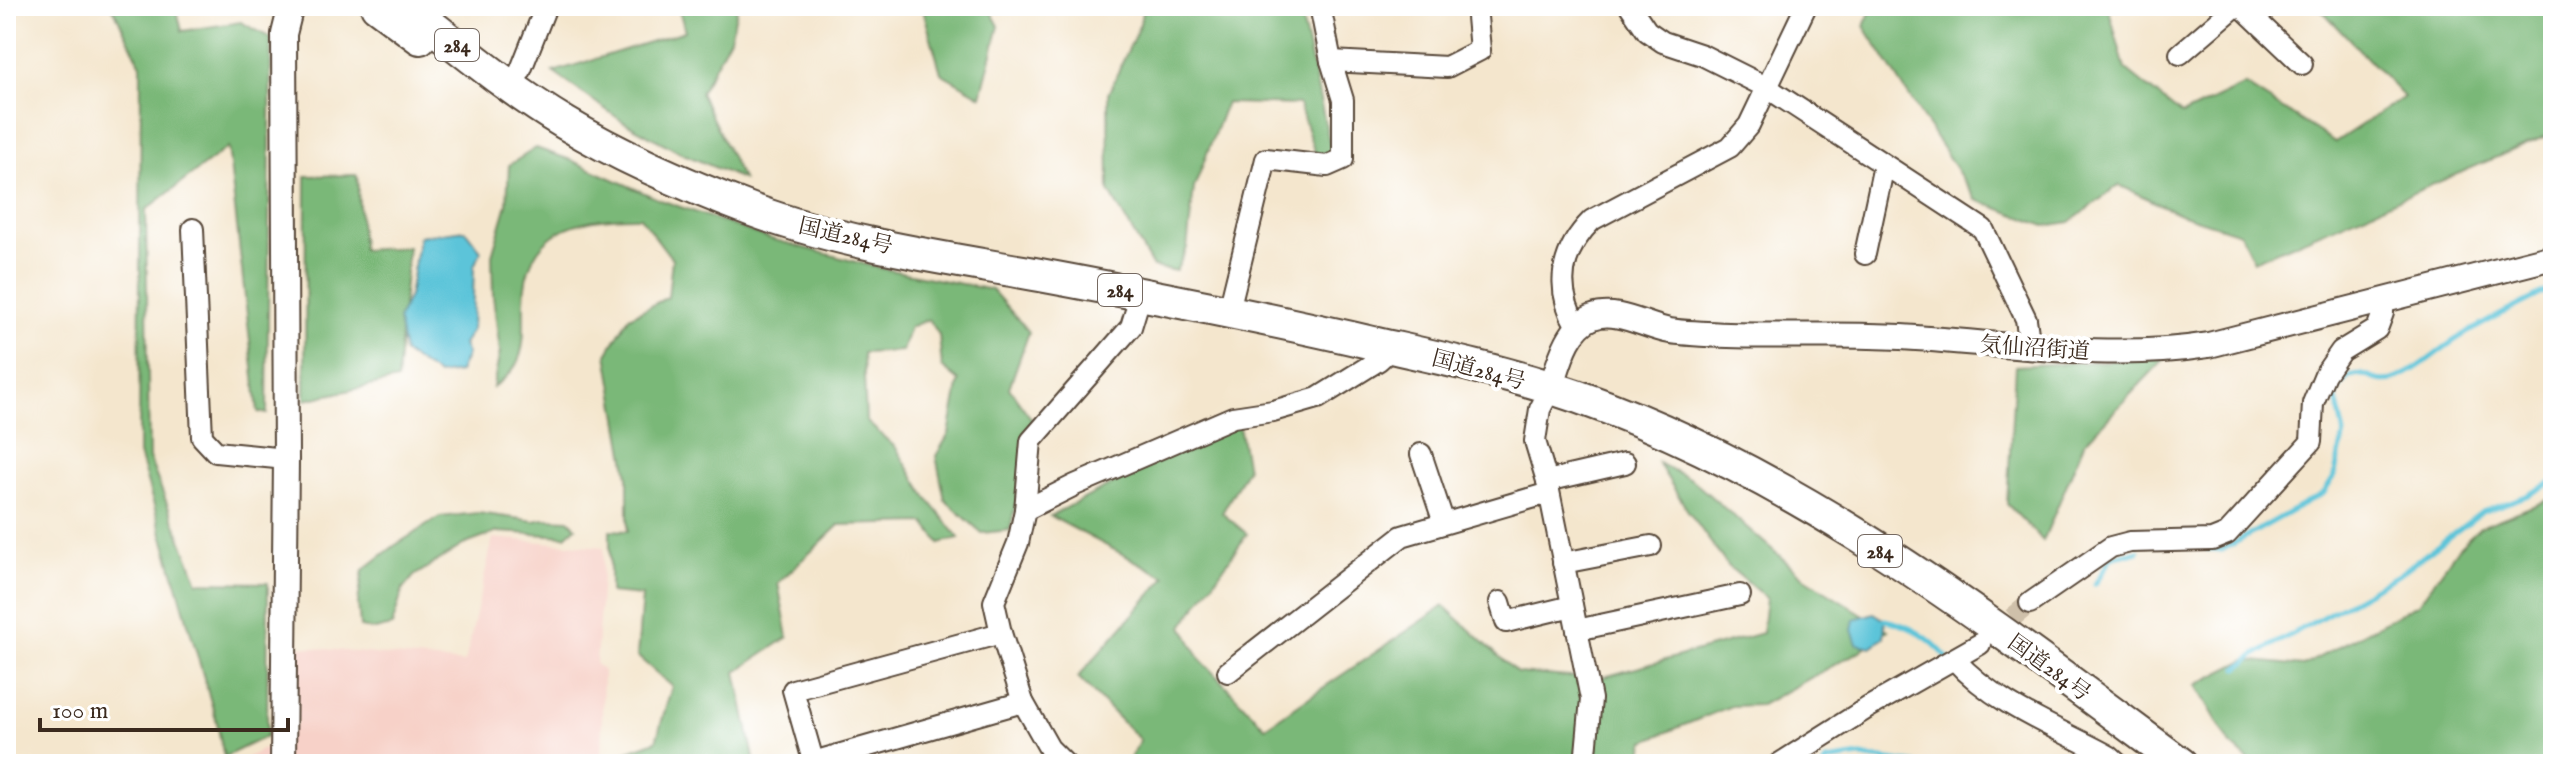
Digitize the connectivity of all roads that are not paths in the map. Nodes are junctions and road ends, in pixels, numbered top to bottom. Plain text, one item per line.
1 (291, 6) edge
2 (377, 6) edge
3 (406, 6) edge
4 (1320, 6) edge
5 (1476, 6) edge
6 (1630, 6) edge
7 (1806, 6) edge
8 (2238, 6) edge
9 (549, 7) edge
10 (2180, 54) dead end
11 (1331, 61) junction
12 (2302, 64) dead end
13 (507, 84) junction
14 (1766, 87) junction
15 (1884, 165) junction
16 (691, 185) junction
17 (193, 229) dead end
18 (1865, 254) dead end
19 (2553, 257) edge
20 (1141, 294) junction
21 (2383, 300) junction
22 (1229, 310) junction
23 (1577, 327) junction
24 (1393, 347) junction
25 (2030, 348) junction
26 (1551, 388) junction
27 (1421, 454) dead end
28 (286, 459) junction
29 (1625, 463) dead end
30 (1548, 487) junction
31 (1025, 510) junction
32 (1444, 523) junction
33 (1651, 546) dead end
34 (1563, 563) junction
35 (1740, 595) dead end
36 (1500, 602) dead end
37 (2030, 603) tunnel mouth
38 (1572, 606) junction
39 (1577, 630) junction
40 (1001, 633) junction
41 (1980, 644) tunnel mouth
42 (1955, 660) junction
43 (1228, 672) dead end
44 (1023, 702) junction
45 (814, 763) edge
46 (283, 764) edge
47 (1065, 764) edge
48 (1585, 764) edge
49 (1779, 764) edge
50 (2118, 764) edge
51 (2181, 764) edge

1 - 28 street
2 - 16 highway, 国道284号 / 284
3 - 13 highway, 国道284号 / 284
4 - 11 street
5 - 11 street
6 - 14 street
7 - 14 street
8 - 10 street
8 - 12 street
9 - 13 street
11 - 22 street
13 - 16 highway, 国道284号 / 284
14 - 15 street
14 - 23 street
15 - 18 street
15 - 25 street
16 - 20 highway, 国道284号 / 284
17 - 28 street
19 - 21 street, 気仙沼街道
20 - 22 highway, 国道284号 / 284
20 - 31 street
21 - 25 street, 気仙沼街道
21 - 37 street
22 - 24 highway, 国道284号 / 284
23 - 25 street, 気仙沼街道
23 - 26 street
24 - 26 highway, 国道284号 / 284
24 - 31 street
26 - 30 street
26 - 51 highway, 国道284号 / 284
27 - 32 street
28 - 46 street
29 - 30 street
30 - 32 street
30 - 34 street
31 - 40 street
32 - 43 street
33 - 34 street
34 - 38 street
35 - 39 street
36 - 38 street
38 - 39 street
39 - 48 street
40 - 44 street
40 - 45 street
41 - 42 street
42 - 49 street
42 - 50 street
44 - 45 street
44 - 47 street

